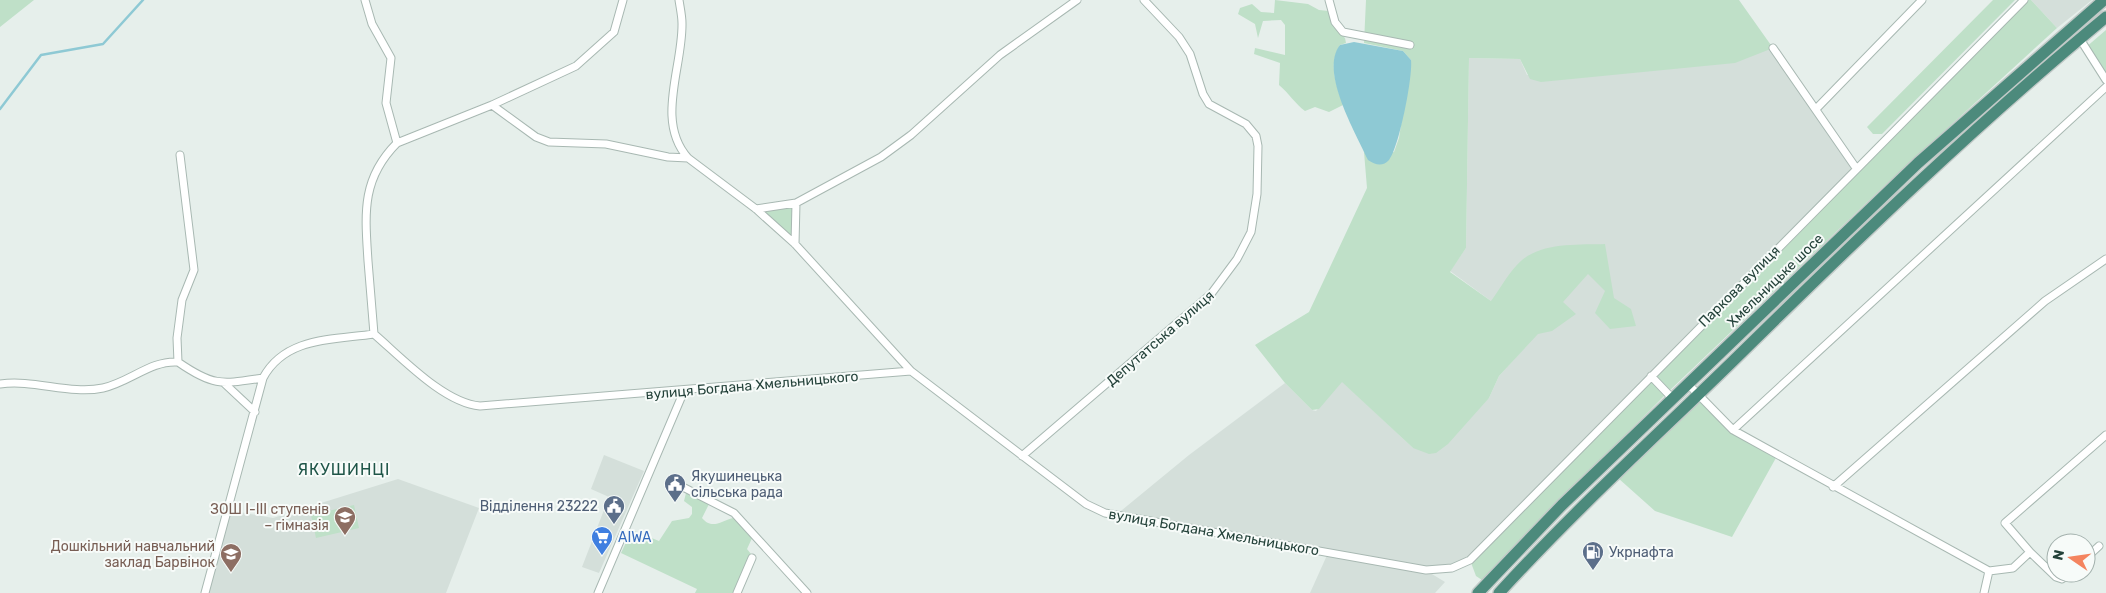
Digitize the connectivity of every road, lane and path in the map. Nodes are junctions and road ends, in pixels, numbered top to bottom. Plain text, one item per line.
1 (365, 0) edge
2 (623, 0) edge
3 (679, 0) edge
4 (1077, 0) edge
5 (1144, 0) edge
6 (1329, 0) edge
7 (1922, 0) edge
8 (2024, 0) edge
9 (2104, 0) edge
10 (2106, 17) edge
11 (2080, 39) junction
12 (1410, 45) dead end
13 (1773, 48) dead end
14 (2106, 80) edge
15 (2106, 87) edge
16 (492, 105) junction
17 (1816, 109) junction
18 (397, 143) junction
19 (180, 155) dead end
20 (688, 158) junction
21 (1856, 168) junction
22 (796, 203) junction
23 (756, 209) junction
24 (795, 244) junction
25 (2106, 259) edge
26 (374, 334) junction
27 (178, 362) junction
28 (911, 371) junction
29 (1650, 376) junction
30 (264, 378) junction
31 (224, 383) junction
32 (0, 384) edge
33 (1688, 384) junction
34 (684, 391) junction
35 (1698, 394) junction
36 (1673, 398) junction
37 (255, 412) junction
38 (1733, 430) junction
39 (2106, 435) edge
40 (1022, 456) junction
41 (673, 482) dead end
42 (1833, 487) junction
43 (2099, 546) dead end
44 (2096, 549) edge
45 (2030, 552) junction
46 (752, 558) dead end
47 (1452, 568) joint
48 (2046, 568) edge
49 (1989, 570) junction
50 (1488, 582) junction
51 (205, 593) edge
52 (598, 593) edge
53 (737, 593) edge
54 (807, 593) edge
55 (1478, 593) edge
56 (1500, 593) edge
57 (1984, 593) edge

1 - 18 street
2 - 16 street
3 - 20 street
4 - 22 street
5 - 40 street, Депутатська вулиця
6 - 12 street
7 - 17 street
8 - 21 street, Паркова вулиця
9 - 33 highway, Хмельницьке шосе
10 - 11 highway, Хмельницьке шосе
11 - 14 street
11 - 35 highway, Хмельницьке шосе
13 - 17 street
15 - 38 street
16 - 18 street
16 - 20 street
17 - 21 street
18 - 26 street
19 - 27 street
20 - 23 street
21 - 29 street, Паркова вулиця
22 - 23 street
22 - 24 street
23 - 24 street
24 - 28 street
25 - 42 street
26 - 30 street
26 - 34 street, вулиця Богдана Хмельницького
27 - 31 street
27 - 32 street
28 - 34 street, вулиця Богдана Хмельницького
28 - 40 street, вулиця Богдана Хмельницького
29 - 36 street
29 - 47 street, Паркова вулиця
30 - 31 street
30 - 37 street
31 - 37 street
33 - 35 street
33 - 36 highway, Хмельницьке шосе
34 - 52 street
35 - 38 street
35 - 56 highway, Хмельницьке шосе
36 - 50 highway, Хмельницьке шосе
37 - 51 street
38 - 42 street
39 - 45 street
40 - 47 street, вулиця Богдана Хмельницького
41 - 54 street
42 - 49 street
43 - 44 street
45 - 48 street
45 - 49 street
46 - 53 street
49 - 57 street
50 - 55 highway, Хмельницьке шосе
50 - 56 highway

